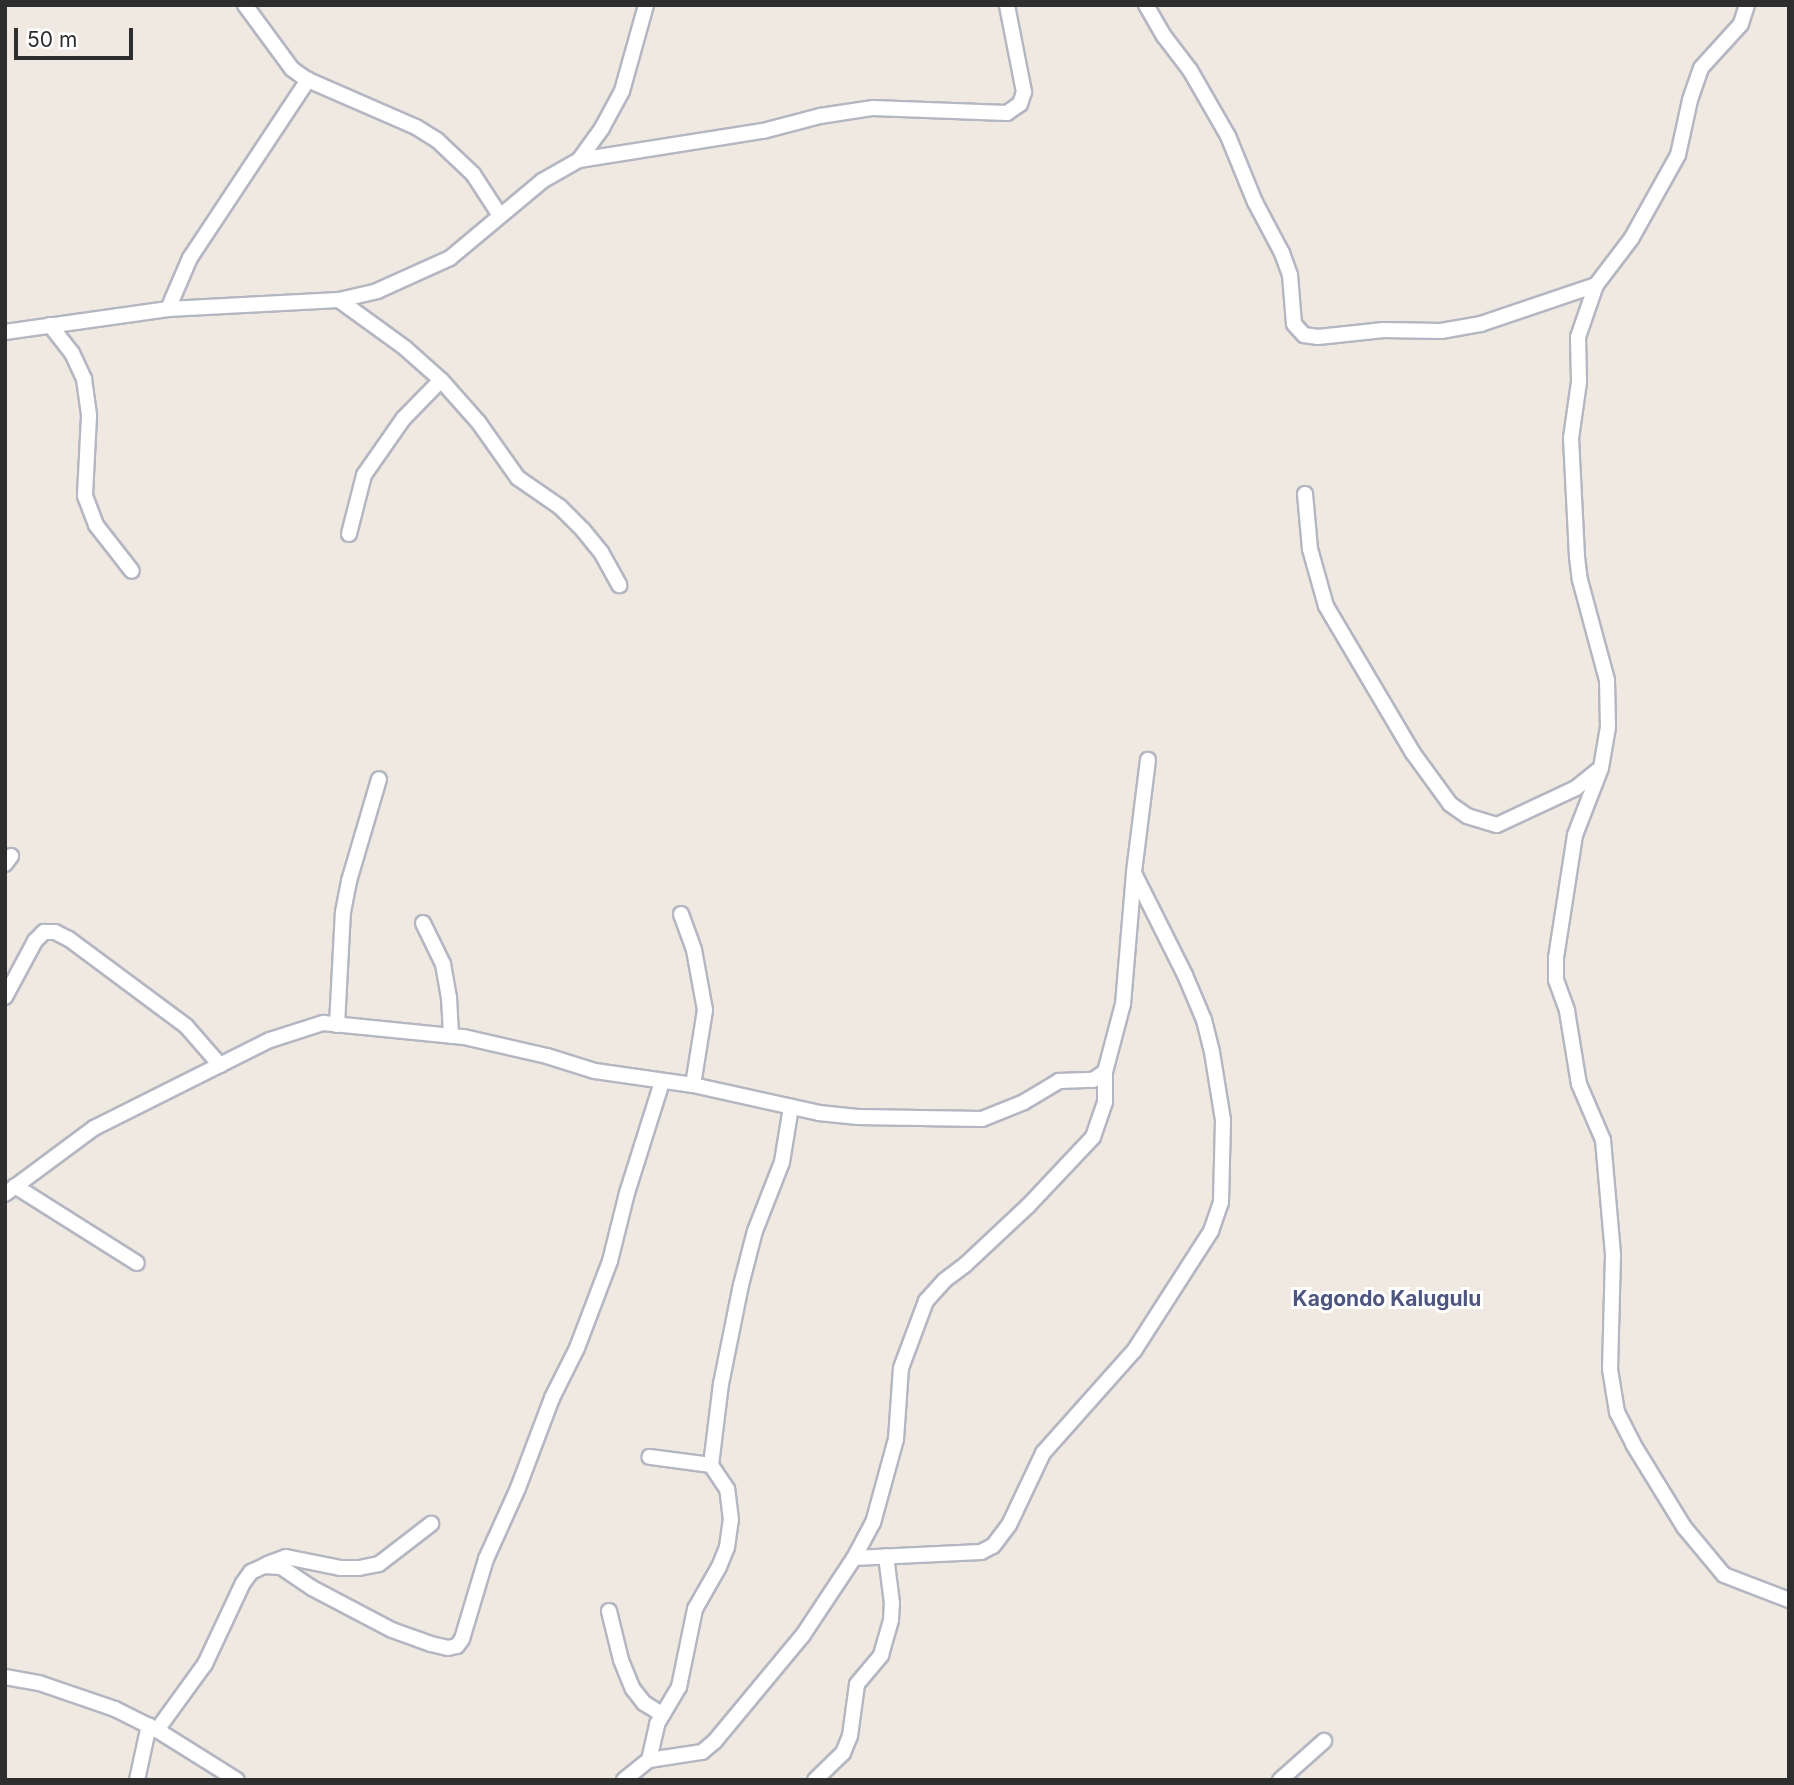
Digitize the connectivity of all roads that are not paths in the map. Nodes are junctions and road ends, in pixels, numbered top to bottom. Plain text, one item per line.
1 (245, 5) edge
2 (646, 5) edge
3 (1007, 5) edge
4 (1146, 5) edge
5 (1747, 5) edge
6 (307, 80) junction
7 (579, 160) junction
8 (499, 214) junction
9 (1596, 285) junction
10 (339, 300) junction
11 (168, 310) junction
12 (50, 325) junction
13 (5, 332) edge
14 (441, 380) junction
15 (1305, 494) dead end
16 (349, 534) dead end
17 (132, 571) dead end
18 (619, 584) dead end
19 (1148, 760) dead end
20 (1601, 768) junction
21 (379, 779) dead end
22 (1134, 872) junction
23 (681, 914) dead end
24 (423, 923) dead end
25 (5, 997) edge
26 (337, 1025) junction
27 (451, 1036) junction
28 (220, 1065) junction
29 (1105, 1072) junction
30 (662, 1082) junction
31 (693, 1085) junction
32 (791, 1107) junction
33 (10, 1190) edge
34 (137, 1263) dead end
35 (650, 1457) dead end
36 (711, 1465) junction
37 (431, 1524) dead end
38 (886, 1556) junction
39 (854, 1558) junction
40 (264, 1566) junction
41 (1789, 1600) edge
42 (609, 1611) dead end
43 (5, 1677) edge
44 (663, 1715) junction
45 (153, 1727) junction
46 (1324, 1741) dead end
47 (649, 1760) junction
48 (137, 1780) edge
49 (237, 1780) edge
50 (624, 1780) edge
51 (815, 1780) edge
52 (1280, 1780) edge

1 - 6 street
2 - 7 street
3 - 7 street
4 - 9 street
5 - 9 street
6 - 8 street
6 - 11 street
7 - 8 street
8 - 10 street
9 - 20 street
10 - 11 street
10 - 14 street
11 - 12 street
12 - 13 street
12 - 17 street
14 - 16 street
14 - 18 street
15 - 20 street
19 - 22 street
20 - 41 street
21 - 26 street
22 - 29 street
22 - 38 street
23 - 31 street
24 - 27 street
25 - 28 street
26 - 27 street
26 - 28 street
27 - 30 street
28 - 33 street
29 - 32 street
29 - 39 street
30 - 31 street
30 - 40 street
31 - 32 street
32 - 36 street
33 - 34 street
35 - 36 street
36 - 44 street
37 - 40 street
38 - 39 street
38 - 51 street
39 - 47 street
40 - 45 street
42 - 44 street
43 - 45 street
44 - 47 street
45 - 48 street
45 - 49 street
46 - 52 street
47 - 50 street

